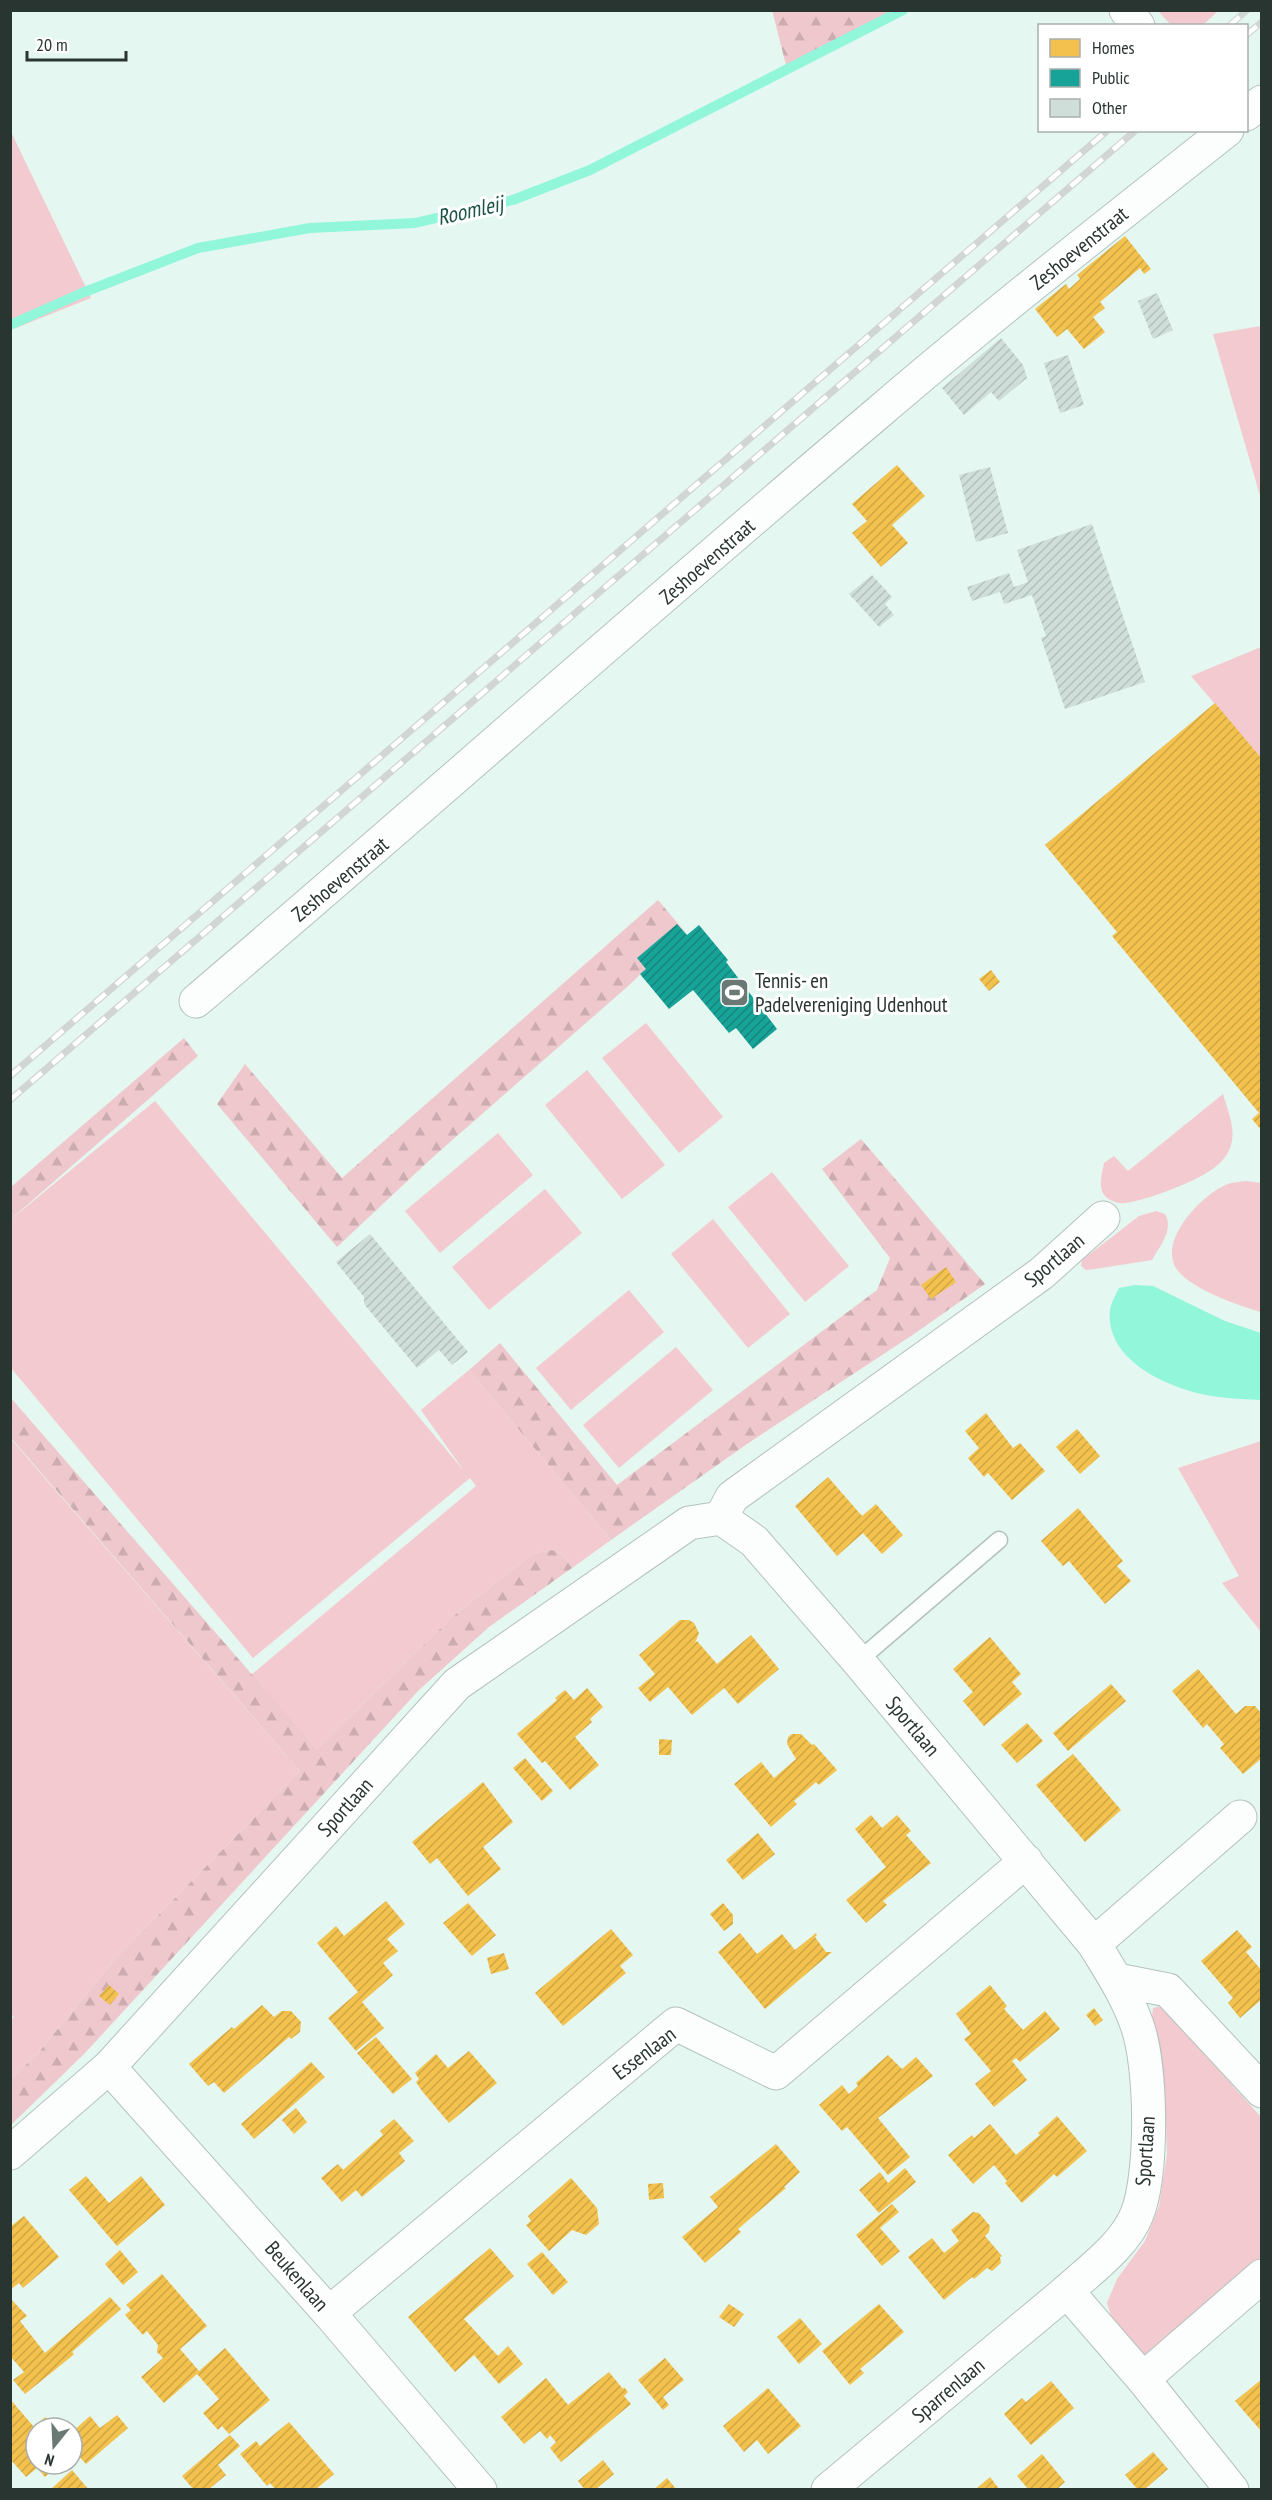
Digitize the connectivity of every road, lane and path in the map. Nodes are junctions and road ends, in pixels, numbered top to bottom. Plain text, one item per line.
1 (1126, 10) edge
2 (1136, 24) edge
3 (1262, 102) edge
4 (1248, 112) edge
5 (1224, 132) edge
6 (196, 1001) dead end
7 (1103, 1218) dead end
8 (721, 1518) junction
9 (999, 1540) dead end
10 (858, 1661) junction
11 (1240, 1817) dead end
12 (1026, 1861) junction
13 (1094, 1944) junction
14 (1116, 1980) junction
15 (109, 2067) junction
16 (1262, 2091) edge
17 (10, 2153) edge
18 (1262, 2276) edge
19 (1067, 2291) junction
20 (329, 2313) junction
21 (1143, 2379) junction
22 (480, 2490) edge
23 (828, 2490) edge
24 (1232, 2490) edge

1 - 2 street
3 - 4 street
5 - 6 street, Zeshoevenstraat
7 - 8 street, Sportlaan
8 - 10 street, Sportlaan
8 - 15 street, Sportlaan
9 - 10 lane
10 - 12 street, Sportlaan
11 - 13 street
12 - 13 street, Sportlaan
12 - 20 street, Essenlaan
13 - 14 street, Sportlaan
14 - 16 street
14 - 19 street, Sportlaan
15 - 17 street, Sportlaan
15 - 20 street, Beukenlaan
18 - 21 street
19 - 21 street
19 - 23 street, Sparrenlaan
20 - 22 street, Beukenlaan
21 - 24 street

